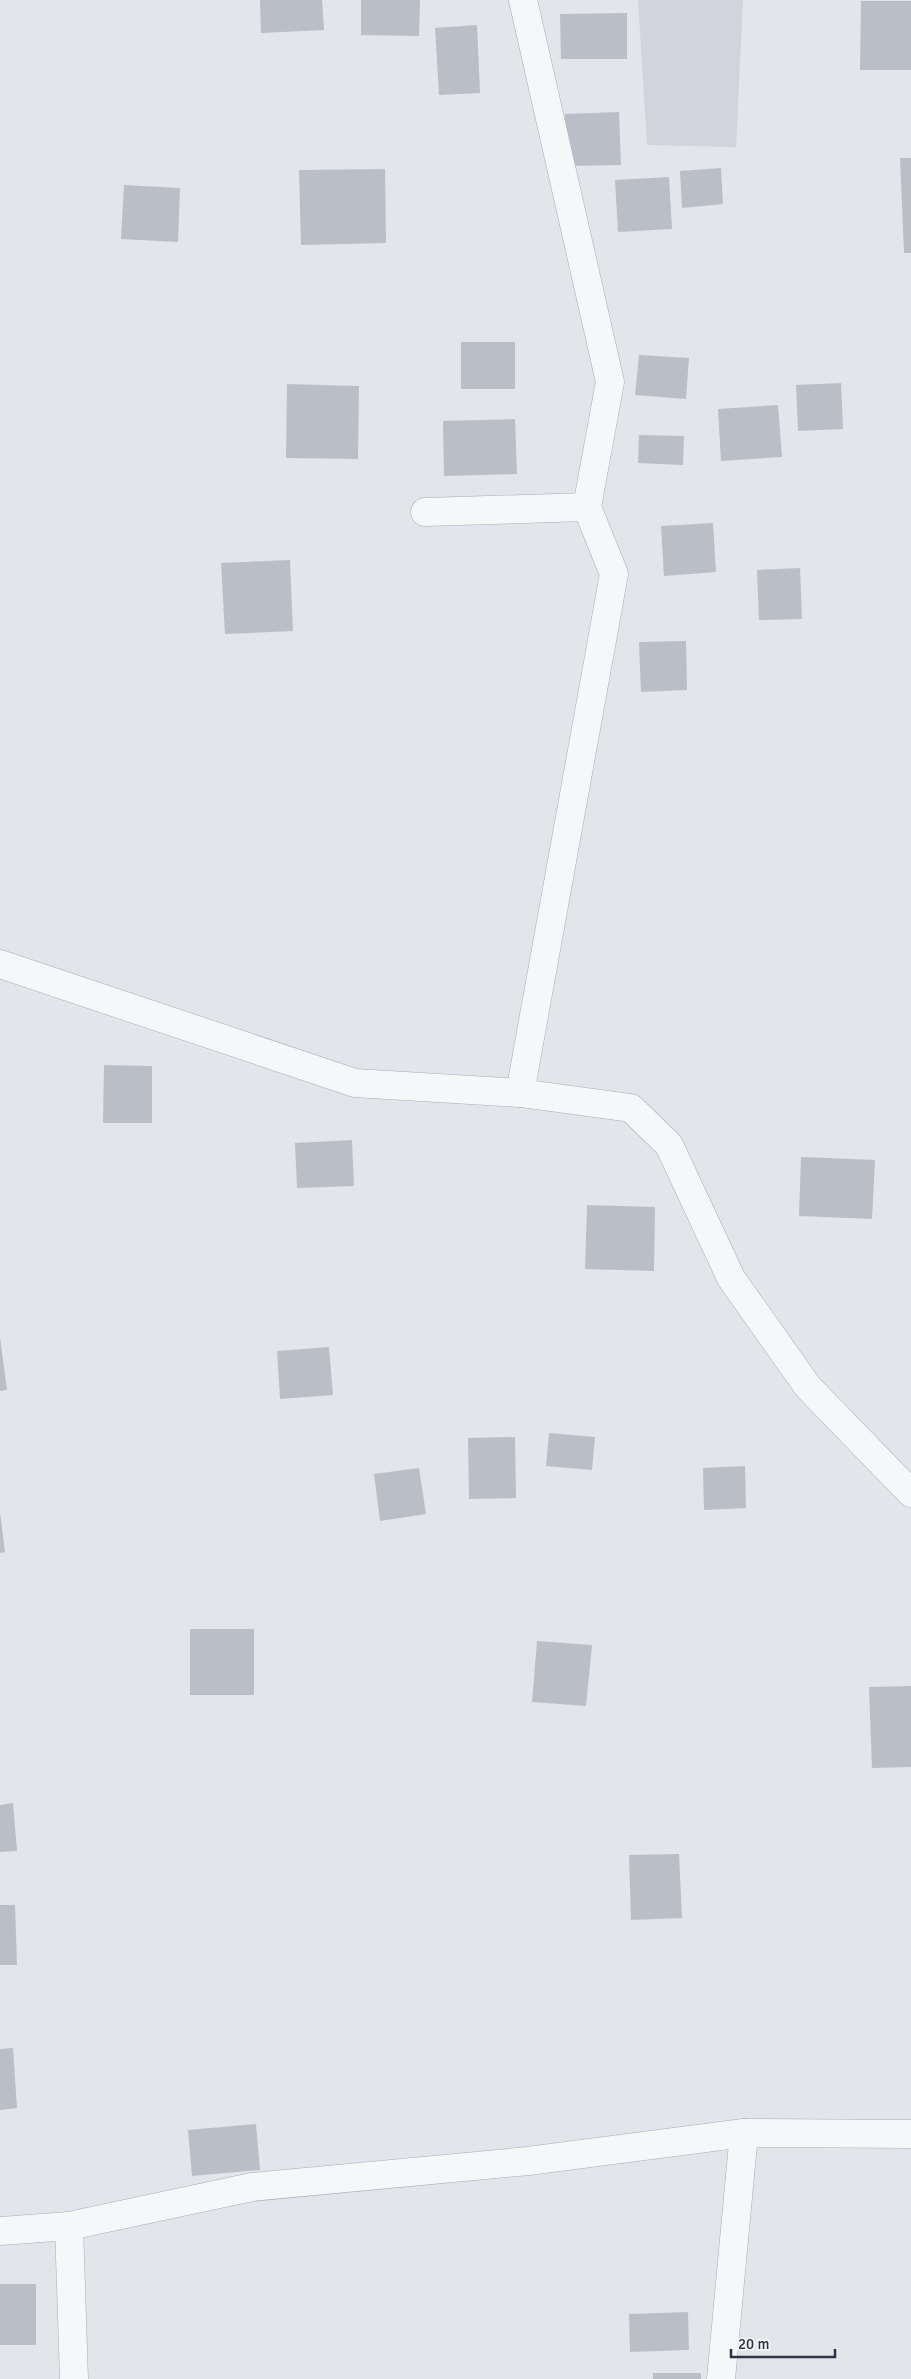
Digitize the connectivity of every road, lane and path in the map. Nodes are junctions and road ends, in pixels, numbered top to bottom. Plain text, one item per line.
1 (523, 0) edge
2 (587, 507) junction
3 (425, 512) dead end
4 (0, 964) edge
5 (520, 1093) junction
6 (911, 1493) edge
7 (744, 2133) junction
8 (911, 2134) edge
9 (69, 2226) junction
10 (0, 2231) edge
11 (74, 2379) edge
12 (721, 2379) edge

1 - 2 street
2 - 3 street
2 - 5 street
4 - 5 street
5 - 6 street
7 - 8 street
7 - 9 street
7 - 12 street
9 - 10 street
9 - 11 street

